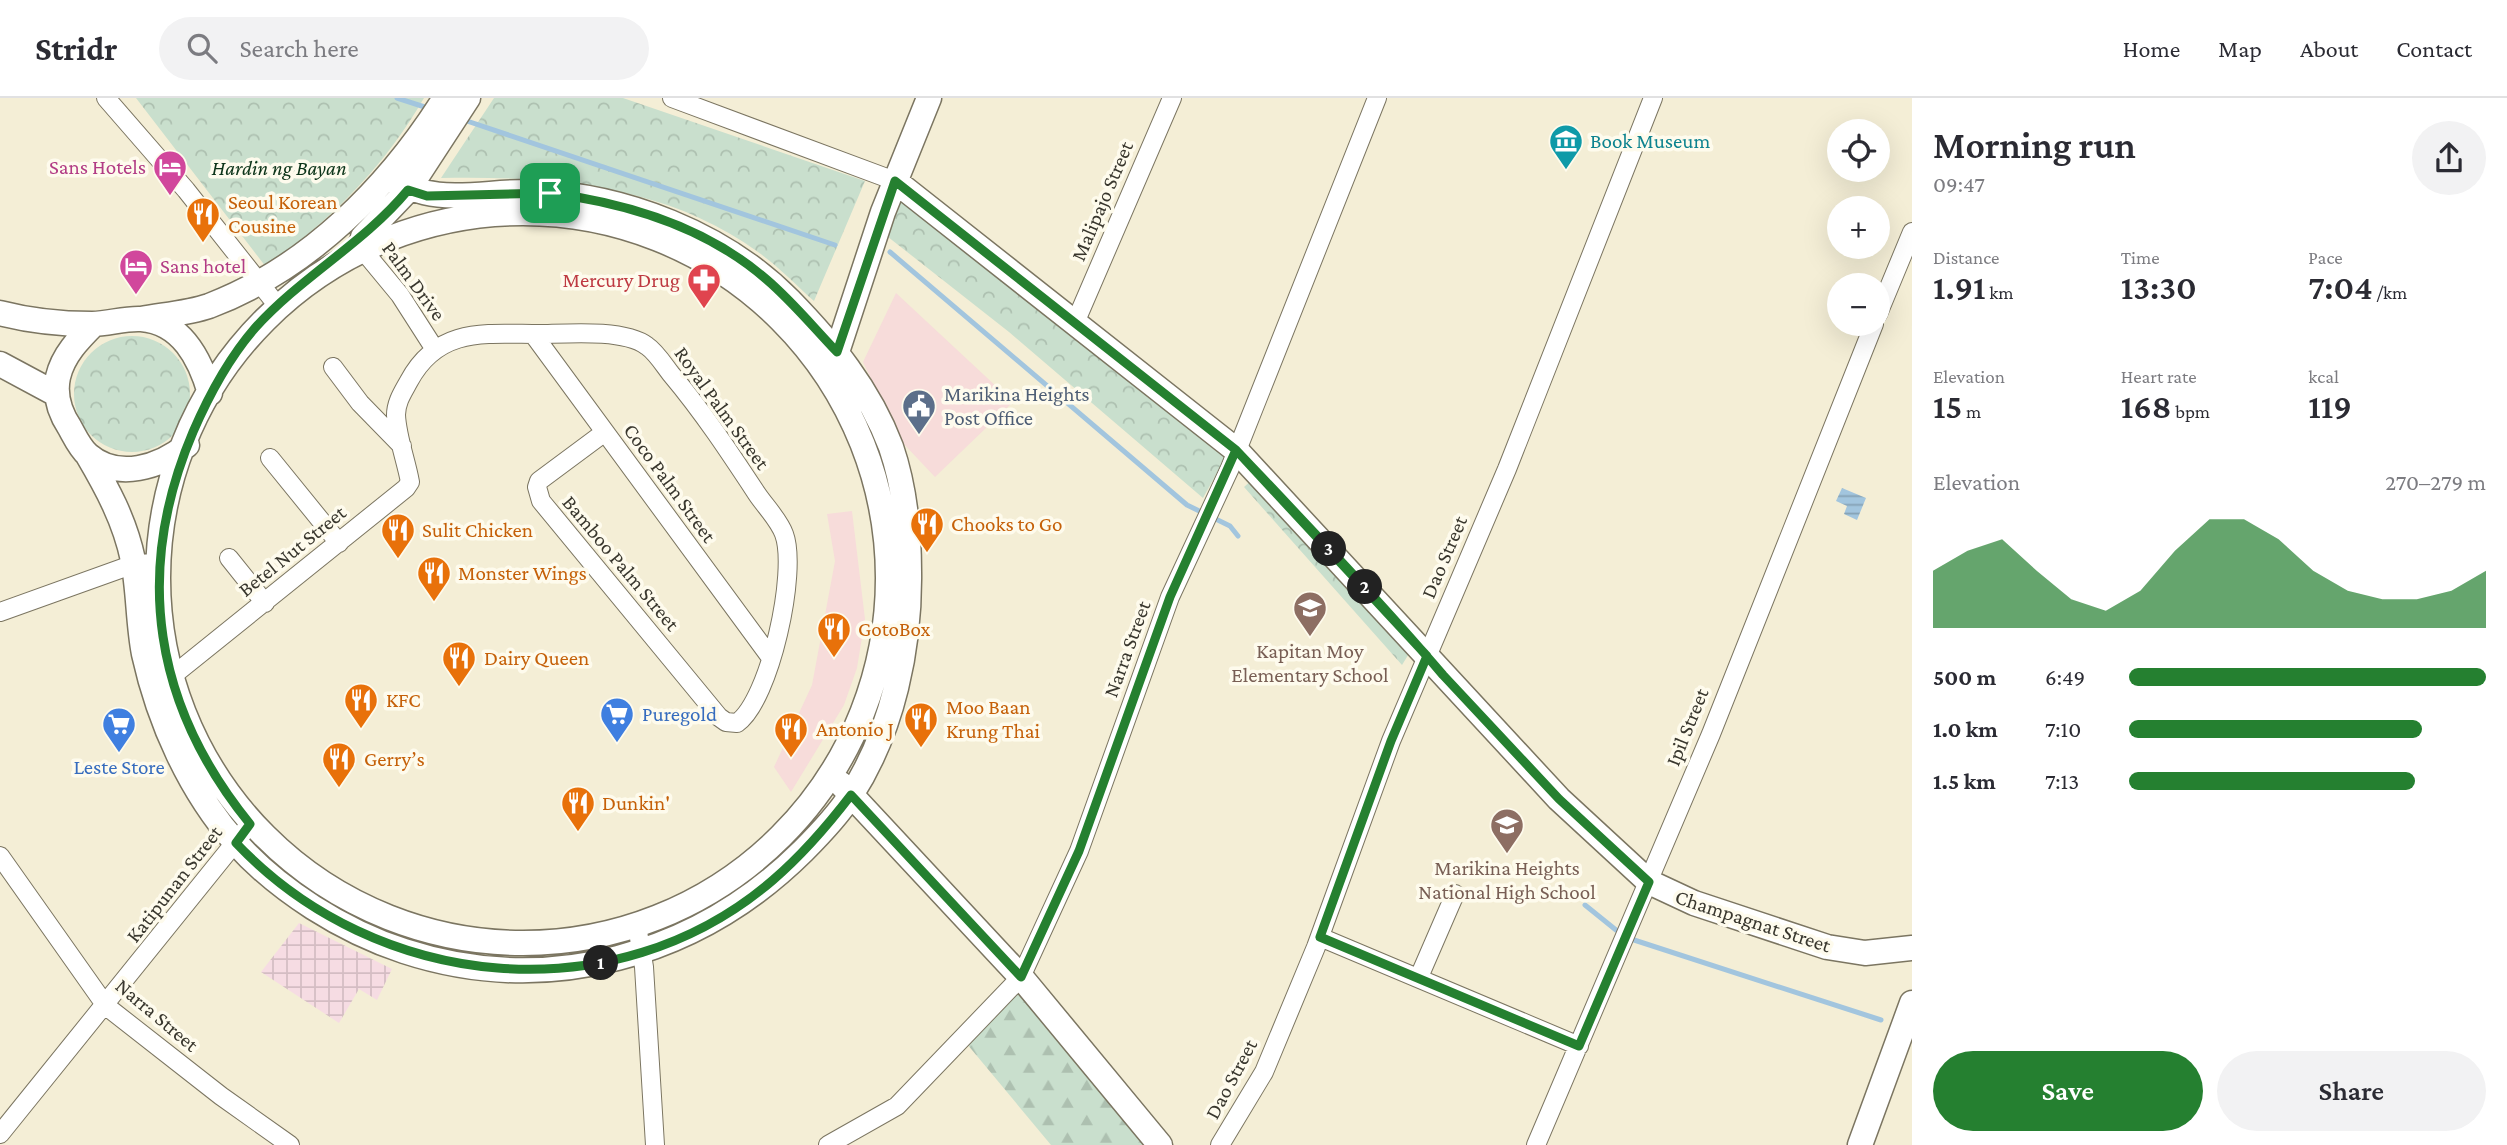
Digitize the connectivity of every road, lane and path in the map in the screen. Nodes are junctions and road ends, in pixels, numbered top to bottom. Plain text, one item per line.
1 (106, 98) edge
2 (672, 98) edge
3 (929, 98) edge
4 (1172, 98) edge
5 (1377, 98) edge
6 (1653, 98) edge
7 (450, 108) edge
8 (895, 181) junction
9 (395, 188) junction
10 (419, 225) junction
11 (1912, 232) edge
12 (357, 243) junction
13 (260, 284) junction
14 (1890, 285) edge
15 (277, 304) junction
16 (0, 313) edge
17 (141, 319) junction
18 (1075, 323) junction
19 (94, 324) junction
20 (533, 334) junction
21 (1869, 336) edge
22 (434, 348) junction
23 (830, 360) junction
24 (0, 365) edge
25 (333, 367) dead end
26 (210, 393) junction
27 (56, 394) junction
28 (605, 432) junction
29 (187, 445) junction
30 (402, 446) junction
31 (1236, 450) junction
32 (87, 454) junction
33 (270, 458) dead end
34 (905, 500) junction
35 (879, 506) junction
36 (339, 543) junction
37 (229, 558) dead end
38 (159, 563) junction
39 (134, 564) junction
40 (265, 603) junction
41 (0, 612) edge
42 (1427, 656) junction
43 (771, 658) junction
44 (171, 677) junction
45 (737, 723) joint
46 (843, 786) junction
47 (243, 833) junction
48 (0, 856) edge
49 (1649, 882) junction
50 (1455, 894) dead end
51 (637, 926) junction
52 (1320, 937) junction
53 (1912, 948) edge
54 (642, 953) junction
55 (1021, 977) junction
56 (1419, 977) junction
57 (106, 1006) junction
58 (1910, 1017) edge
59 (1579, 1046) junction
60 (0, 1135) edge
61 (290, 1145) edge
62 (655, 1145) edge
63 (828, 1145) edge
64 (1160, 1145) edge
65 (1220, 1145) edge
66 (1536, 1145) edge
67 (1860, 1145) edge

1 - 13 street
2 - 8 street, Champagnat Street
3 - 8 street
4 - 18 street, Malipajo Street
5 - 31 street, Narra Street
6 - 42 street, Dao Street
7 - 9 street
8 - 18 street, Champagnat Street
8 - 23 street
9 - 10 street
9 - 12 street
9 - 13 street
9 - 23 street
10 - 12 street
10 - 23 street
11 - 14 street
12 - 15 street
12 - 22 street, Palm Drive
13 - 15 street
13 - 17 street
15 - 26 street
16 - 19 street
17 - 19 street
17 - 26 street
18 - 31 street, Champagnat Street
19 - 27 street
20 - 22 street, Royal Palm Street
20 - 28 street, Coco Palm Street
20 - 43 street, Royal Palm Street
21 - 49 street, Ipil Street
22 - 30 street
23 - 34 street
23 - 35 street
24 - 27 street
25 - 30 street
26 - 29 street
27 - 32 street
28 - 43 street, Coco Palm Street
28 - 45 street, Bamboo Palm Street
29 - 32 street
29 - 38 street
30 - 36 street, Betel Nut Street
31 - 42 street, Champagnat Street
31 - 55 street, Narra Street
32 - 39 street
33 - 36 street
34 - 35 street
34 - 46 street
35 - 46 street
36 - 40 street, Betel Nut Street
37 - 40 street
38 - 39 street
38 - 44 street
39 - 41 street
39 - 47 street
40 - 44 street, Betel Nut Street
42 - 49 street, Champagnat Street
42 - 52 street, Dao Street
43 - 45 street, Royal Palm Street
44 - 47 street
46 - 51 street
46 - 54 street
46 - 55 street
47 - 51 street
47 - 54 street
47 - 57 street, Katipunan Street
48 - 57 street, Narra Street
49 - 53 street, Champagnat Street
49 - 59 street, Ipil Street
50 - 56 street
51 - 54 street
52 - 56 street
52 - 65 street, Dao Street
54 - 62 street
55 - 63 street, Narra Street
55 - 64 street
56 - 59 street
57 - 60 street, Katipunan Street
57 - 61 street, Narra Street
58 - 67 street
59 - 66 street, Ipil Street

